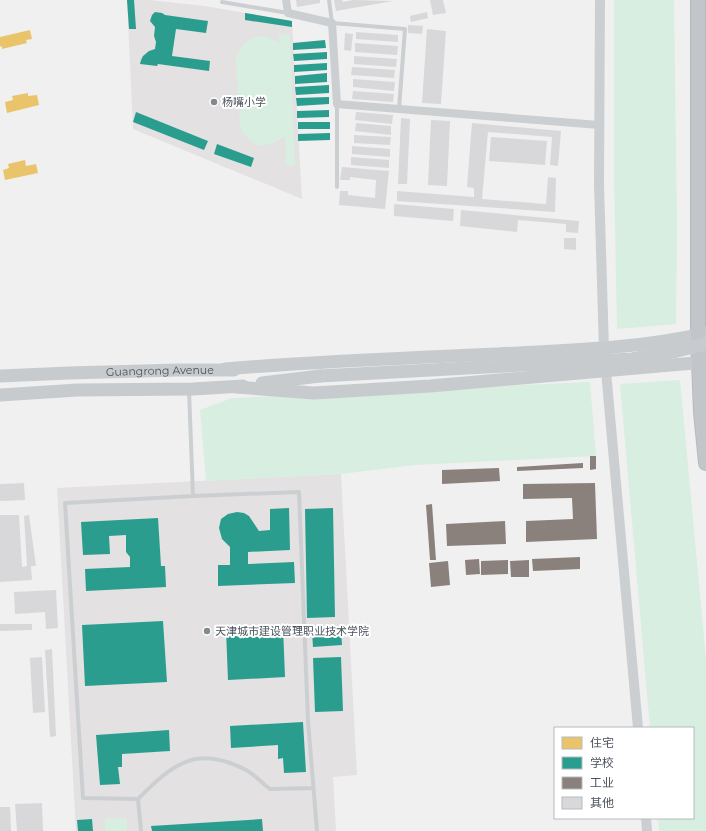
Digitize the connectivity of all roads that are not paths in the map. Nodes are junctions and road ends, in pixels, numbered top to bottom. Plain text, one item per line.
1 (286, 0) edge
2 (329, 0) edge
3 (600, 0) edge
4 (698, 0) edge
5 (222, 2) dead end
6 (288, 13) junction
7 (332, 23) junction
8 (337, 104) junction
9 (399, 109) junction
10 (599, 126) junction
11 (337, 187) dead end
12 (703, 337) edge
13 (604, 349) junction
14 (703, 362) edge
15 (225, 369) junction
16 (606, 371) junction
17 (0, 376) edge
18 (320, 376) junction
19 (235, 387) junction
20 (189, 389) junction
21 (0, 395) edge
22 (706, 463) edge
23 (193, 496) junction
24 (638, 727) edge
25 (313, 788) junction
26 (138, 799) junction
27 (646, 819) edge
28 (141, 831) edge
29 (317, 831) edge
30 (647, 831) edge

1 - 6 street
2 - 7 lane
3 - 10 street
4 - 12 highway
5 - 6 lane
6 - 7 street
7 - 8 street
7 - 9 lane
8 - 9 street
8 - 11 lane
9 - 10 street
10 - 13 street
12 - 13 main road
12 - 14 highway
12 - 18 main road, bridge
13 - 15 main road
13 - 16 street
14 - 16 main road
14 - 22 highway
15 - 17 main road, Guangrong Avenue
15 - 18 main road, Guangrong Avenue
16 - 19 main road
16 - 24 street
18 - 19 main road
19 - 20 main road, Guangrong Avenue
20 - 21 main road, Guangrong Avenue
20 - 23 lane
23 - 25 lane
23 - 26 lane
25 - 26 lane
25 - 29 lane
26 - 28 lane
27 - 30 street

